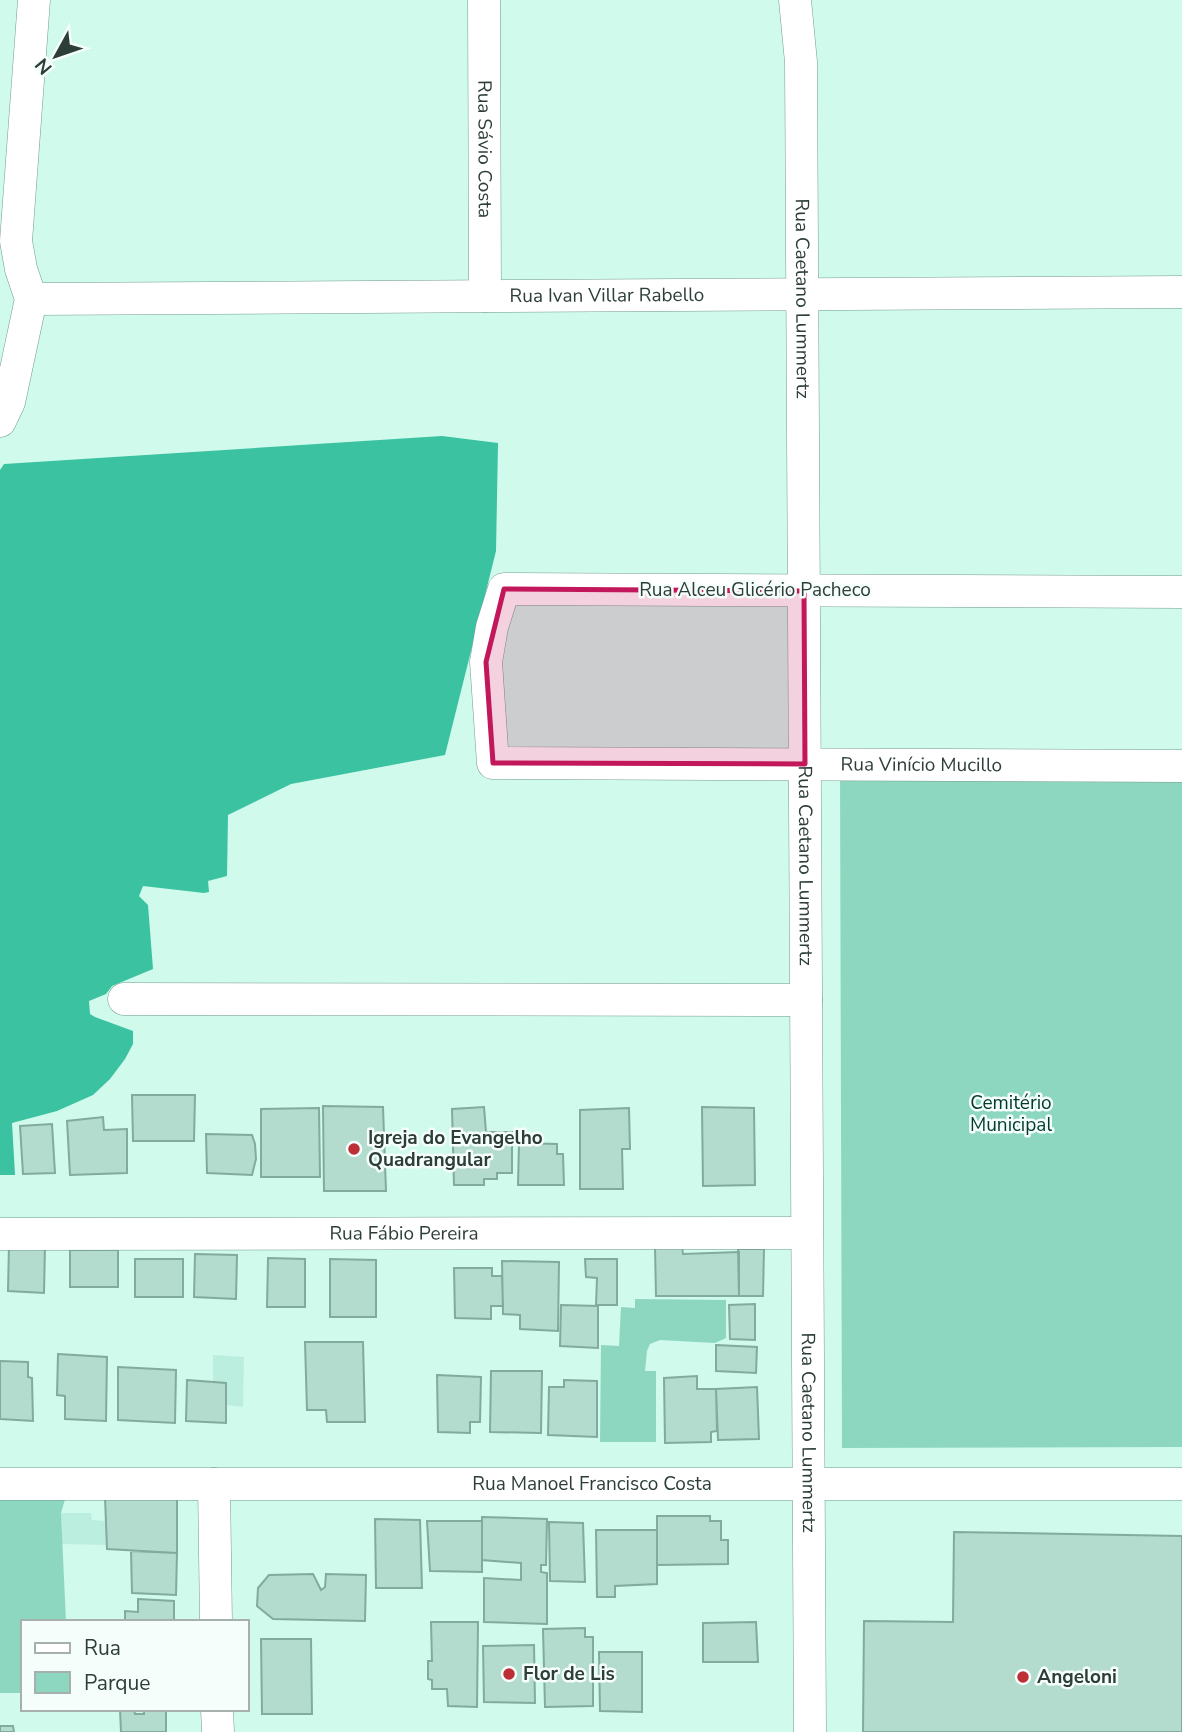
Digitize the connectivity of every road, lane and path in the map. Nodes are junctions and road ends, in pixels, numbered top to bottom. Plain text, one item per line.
1 (34, 0) edge
2 (484, 0) edge
3 (795, 0) edge
4 (1182, 292) edge
5 (802, 294) junction
6 (485, 296) junction
7 (31, 299) junction
8 (0, 421) edge
9 (804, 591) junction
10 (1182, 592) edge
11 (493, 763) joint
12 (805, 764) junction
13 (1182, 766) edge
14 (124, 999) dead end
15 (806, 1000) junction
16 (807, 1233) junction
17 (0, 1234) edge
18 (0, 1484) edge
19 (214, 1484) junction
20 (809, 1484) junction
21 (1182, 1484) edge
22 (216, 1620) edge
23 (217, 1711) edge
24 (218, 1732) edge
25 (810, 1732) edge

1 - 7 street
2 - 6 street, Rua Sávio Costa
3 - 5 street, Rua Caetano Lummertz
4 - 5 street, Rua Ivan Villar Rabello
5 - 6 street, Rua Ivan Villar Rabello
5 - 9 street, Rua Caetano Lummertz
6 - 7 street, Rua Ivan Villar Rabello
7 - 8 street
9 - 10 street, Rua Alceu Glicério Pacheco
9 - 11 street, Rua Alceu Glicério Pacheco
9 - 12 street, Rua Caetano Lummertz
11 - 12 street, Rua Vinício Mucillo
12 - 13 street, Rua Vinício Mucillo
12 - 15 street, Rua Caetano Lummertz
14 - 15 street
15 - 16 street, Rua Caetano Lummertz
16 - 17 street, Rua Fábio Pereira
16 - 20 street, Rua Caetano Lummertz
18 - 19 street, Rua Manoel Francisco Costa
19 - 20 street, Rua Manoel Francisco Costa
19 - 22 street
20 - 21 street, Rua Manoel Francisco Costa
20 - 25 street, Rua Caetano Lummertz
23 - 24 street

